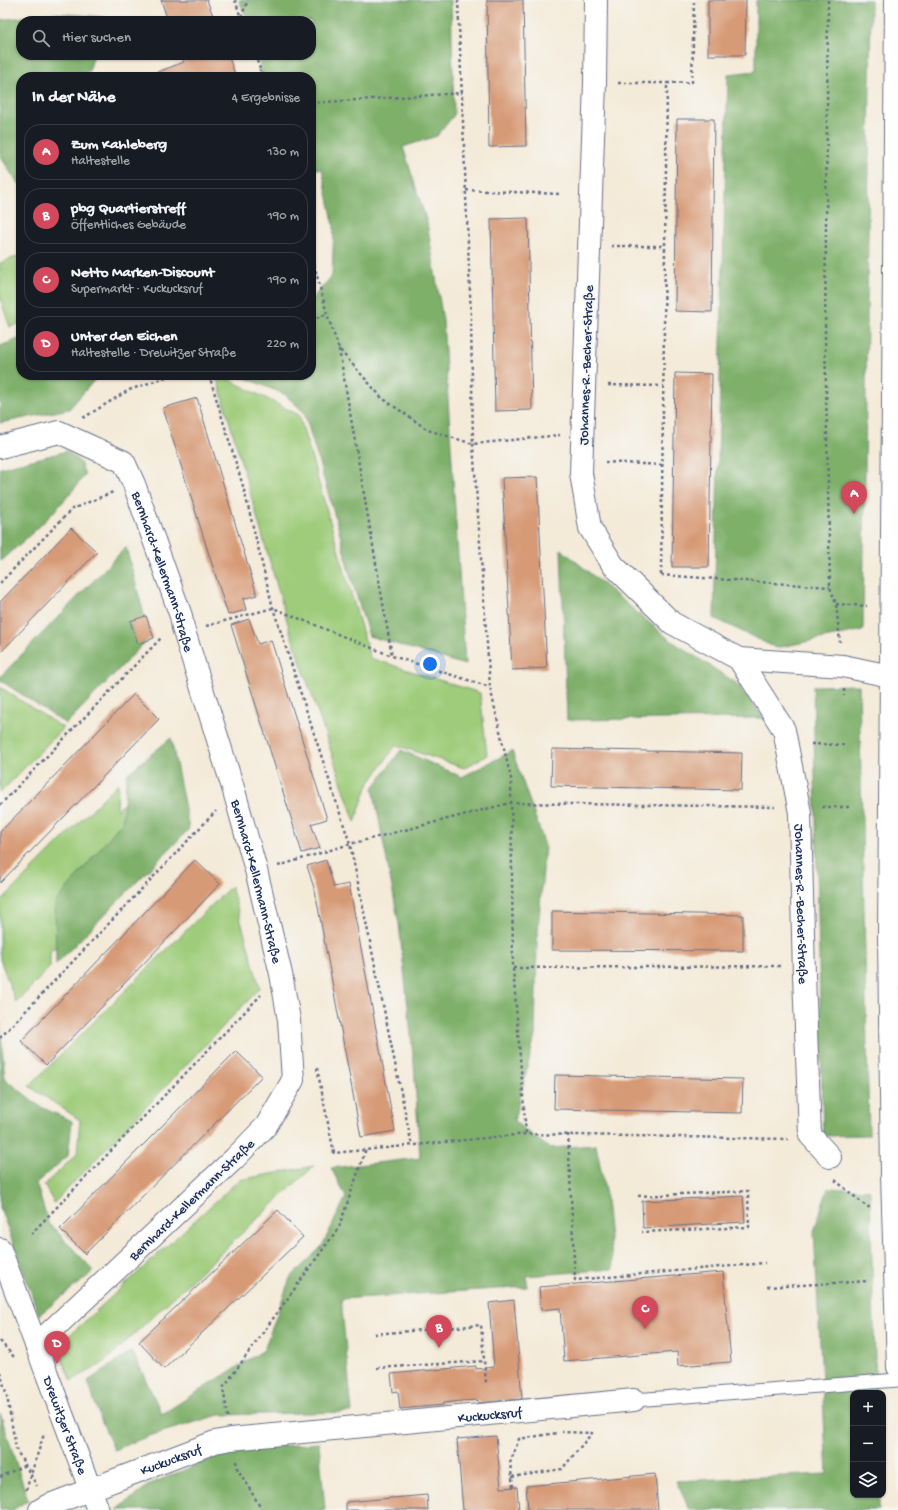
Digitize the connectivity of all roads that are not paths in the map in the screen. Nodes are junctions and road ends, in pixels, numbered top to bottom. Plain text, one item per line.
1 (596, 0) edge
2 (896, 0) edge
3 (0, 447) edge
4 (739, 659) junction
5 (894, 676) edge
6 (831, 1167) road end
7 (0, 1249) edge
8 (36, 1345) junction
9 (898, 1367) edge
10 (898, 1380) edge
11 (634, 1400) joint
12 (90, 1489) junction
13 (44, 1508) edge
14 (98, 1510) edge

1 - 4 street, Johannes-R.-Becher-Straße
2 - 5 street
3 - 8 street, Bernhard-Kellermann-Straße
4 - 5 street, Johannes-R.-Becher-Straße
4 - 6 street, Johannes-R.-Becher-Straße
5 - 9 street
7 - 8 street, Drewitzer Straße
8 - 12 street, Drewitzer Straße
10 - 11 lane, Kuckucksruf
11 - 12 street, Kuckucksruf
12 - 13 street, Kuckucksruf
12 - 14 street, Drewitzer Straße

